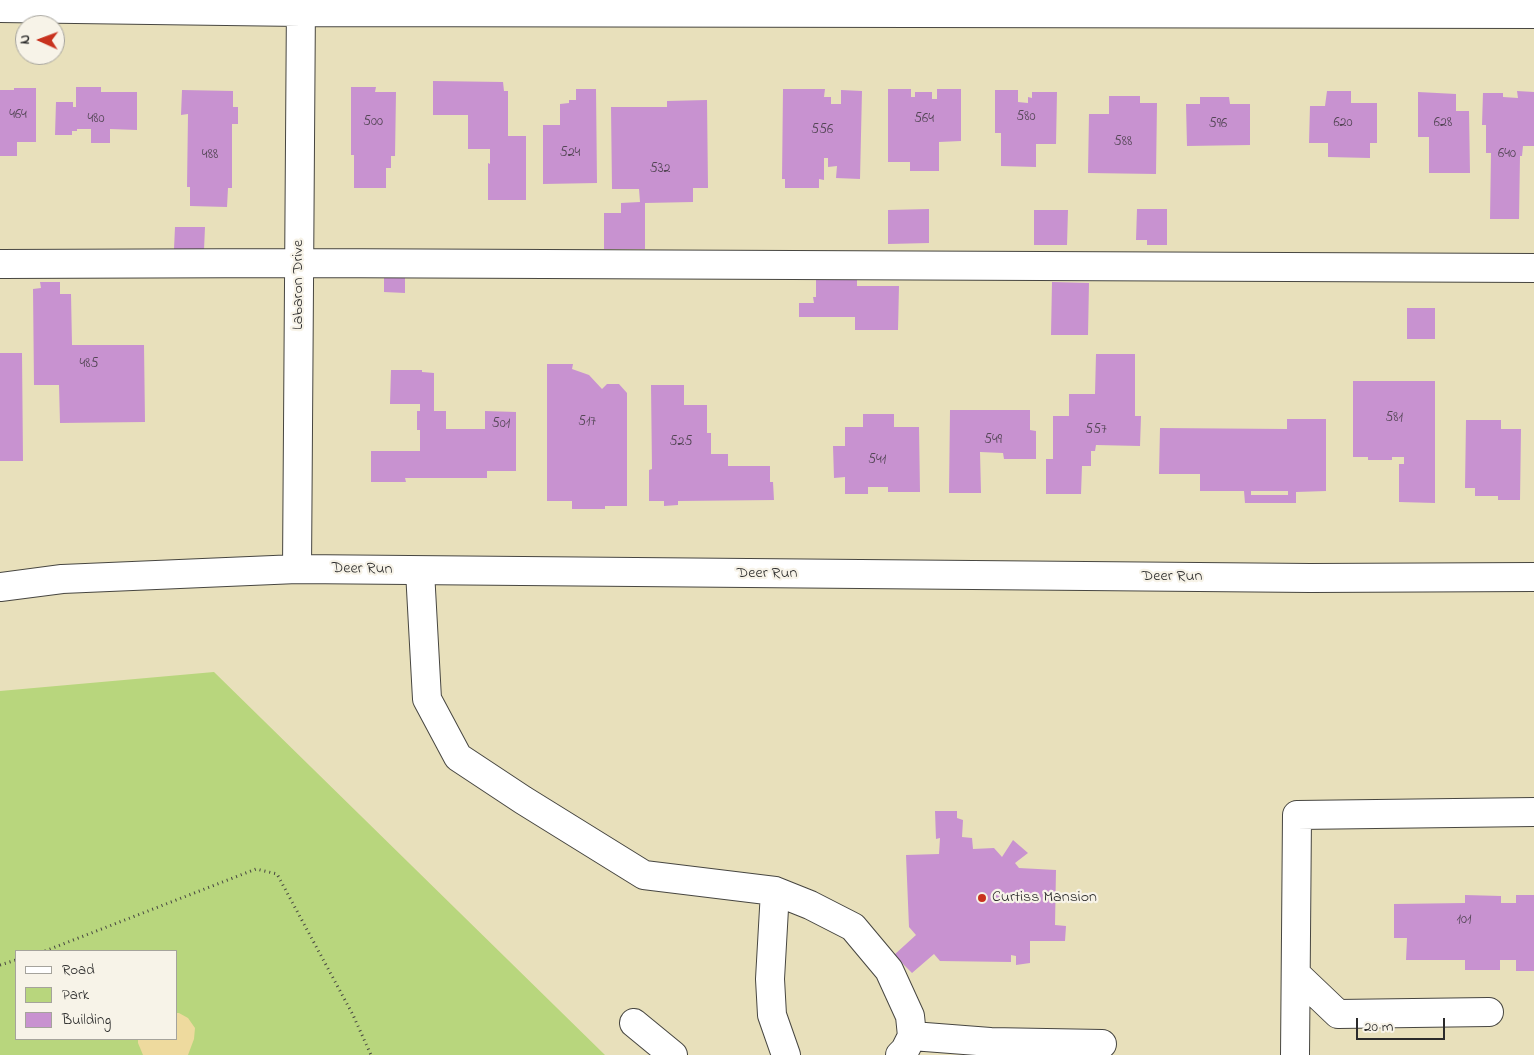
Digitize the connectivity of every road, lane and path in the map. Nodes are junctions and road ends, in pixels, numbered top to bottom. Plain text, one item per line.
1 (301, 6) edge
2 (1197, 6) edge
3 (0, 8) edge
4 (1534, 14) edge
5 (0, 264) edge
6 (299, 264) junction
7 (1534, 268) edge
8 (297, 569) junction
9 (420, 571) junction
10 (1534, 577) edge
11 (0, 586) edge
12 (1534, 812) edge
13 (775, 891) junction
14 (47, 950) edge
15 (15, 960) edge
16 (0, 965) edge
17 (1296, 974) junction
18 (1489, 1012) dead end
19 (634, 1024) dead end
20 (1102, 1044) dead end
21 (906, 1046) edge
22 (990, 1048) edge
23 (371, 1055) edge
24 (674, 1055) edge
25 (786, 1055) edge
26 (1296, 1055) edge

1 - 2 street
1 - 3 street
1 - 6 street, Labaron Drive
2 - 4 street
5 - 6 street
6 - 7 street
6 - 8 street, Labaron Drive
8 - 9 street, Deer Run
8 - 11 street, Deer Run
9 - 10 street, Deer Run
9 - 13 street
12 - 17 street
13 - 21 street
13 - 25 street
14 - 23 path
15 - 16 path
17 - 18 street
17 - 26 street
19 - 24 street
20 - 22 street
21 - 22 street

